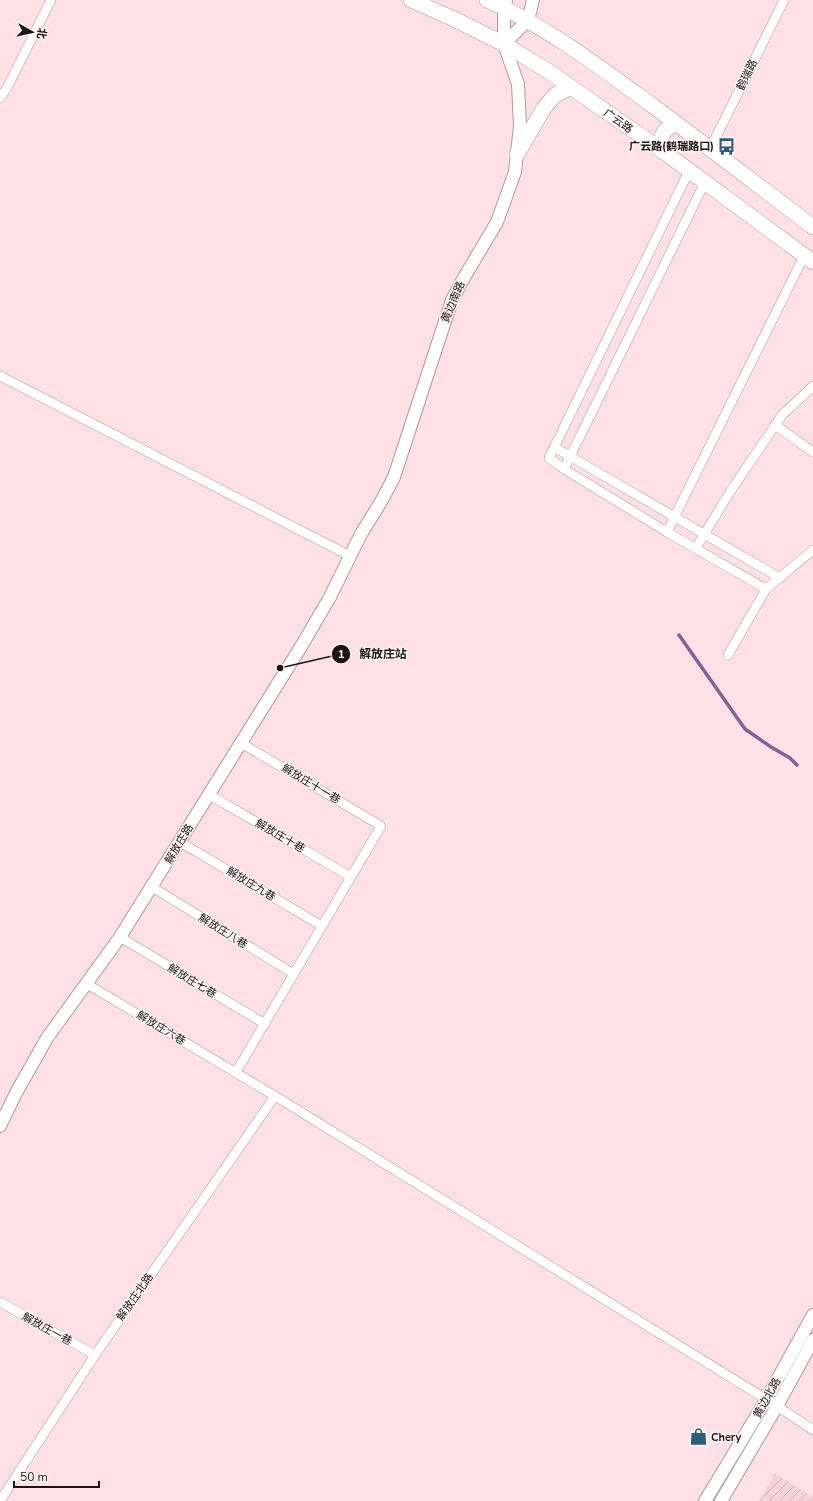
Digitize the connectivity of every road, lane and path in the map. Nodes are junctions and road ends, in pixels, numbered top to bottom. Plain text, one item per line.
1 (50, 0) edge
2 (411, 0) edge
3 (487, 0) edge
4 (533, 0) edge
5 (784, 0) edge
6 (505, 4) edge
7 (528, 20) junction
8 (504, 44) junction
9 (571, 87) junction
10 (0, 98) edge
11 (676, 123) junction
12 (710, 149) junction
13 (664, 152) junction
14 (517, 154) junction
15 (689, 171) junction
16 (705, 182) junction
17 (813, 227) edge
18 (809, 259) edge
19 (0, 376) edge
20 (813, 386) edge
21 (775, 425) junction
22 (554, 447) junction
23 (813, 452) edge
24 (570, 457) junction
25 (564, 469) junction
26 (674, 517) junction
27 (667, 532) junction
28 (696, 548) junction
29 (813, 550) edge
30 (350, 556) junction
31 (780, 578) junction
32 (766, 589) junction
33 (728, 655) dead end
34 (241, 743) junction
35 (208, 794) junction
36 (180, 842) junction
37 (351, 877) junction
38 (152, 887) junction
39 (322, 926) junction
40 (120, 937) junction
41 (294, 974) junction
42 (87, 984) junction
43 (265, 1024) junction
44 (236, 1072) junction
45 (275, 1096) junction
46 (0, 1126) edge
47 (0, 1302) edge
48 (813, 1315) edge
49 (813, 1340) edge
50 (95, 1355) junction
51 (766, 1400) junction
52 (777, 1406) junction
53 (813, 1430) edge
54 (0, 1501) edge
55 (705, 1501) edge
56 (721, 1501) edge

1 - 10 street
2 - 8 main road, 广云路
3 - 6 main road
4 - 7 street
5 - 12 street, 鹤瑞路
6 - 7 main road
6 - 8 street, 黄边南路
7 - 8 street
7 - 11 main road
8 - 9 main road, 广云路
8 - 14 street, 黄边南路
9 - 13 main road, 广云路
9 - 14 main road
11 - 12 main road
11 - 13 main road
12 - 17 main road
13 - 15 main road, 广云路
14 - 30 street, 黄边南路
15 - 16 main road, 广云路
15 - 22 street
16 - 18 main road, 广云路
16 - 24 street
18 - 26 street
19 - 30 street
20 - 21 street
21 - 23 street
21 - 28 street
22 - 24 street
22 - 25 street
24 - 25 street
24 - 26 street
25 - 27 street
26 - 27 street
26 - 31 street
27 - 28 street
28 - 32 street
29 - 31 street
30 - 34 street, 解放庄路
31 - 32 street
32 - 33 street
34 - 35 street, 解放庄路
34 - 37 street, 解放庄十一巷
35 - 36 street, 解放庄路
35 - 37 street, 解放庄十巷
36 - 38 street, 解放庄路
36 - 39 street, 解放庄九巷
37 - 39 street
38 - 40 street, 解放庄路
38 - 41 street, 解放庄八巷
39 - 41 street
40 - 42 street, 解放庄路
40 - 43 street, 解放庄七巷
41 - 43 street
42 - 44 street, 解放庄六巷
42 - 46 street, 解放庄路
43 - 44 street
44 - 45 street, 解放庄六巷
45 - 50 street, 解放庄北路
45 - 51 street, 解放庄六巷
47 - 50 street, 解放庄一巷
48 - 51 street, 黄边北路
49 - 52 street, 黄边北路
50 - 54 street, 解放庄北路
51 - 52 street, 解放庄六巷
51 - 55 street, 黄边北路
52 - 53 street, 解放庄六巷
52 - 56 street, 黄边北路

